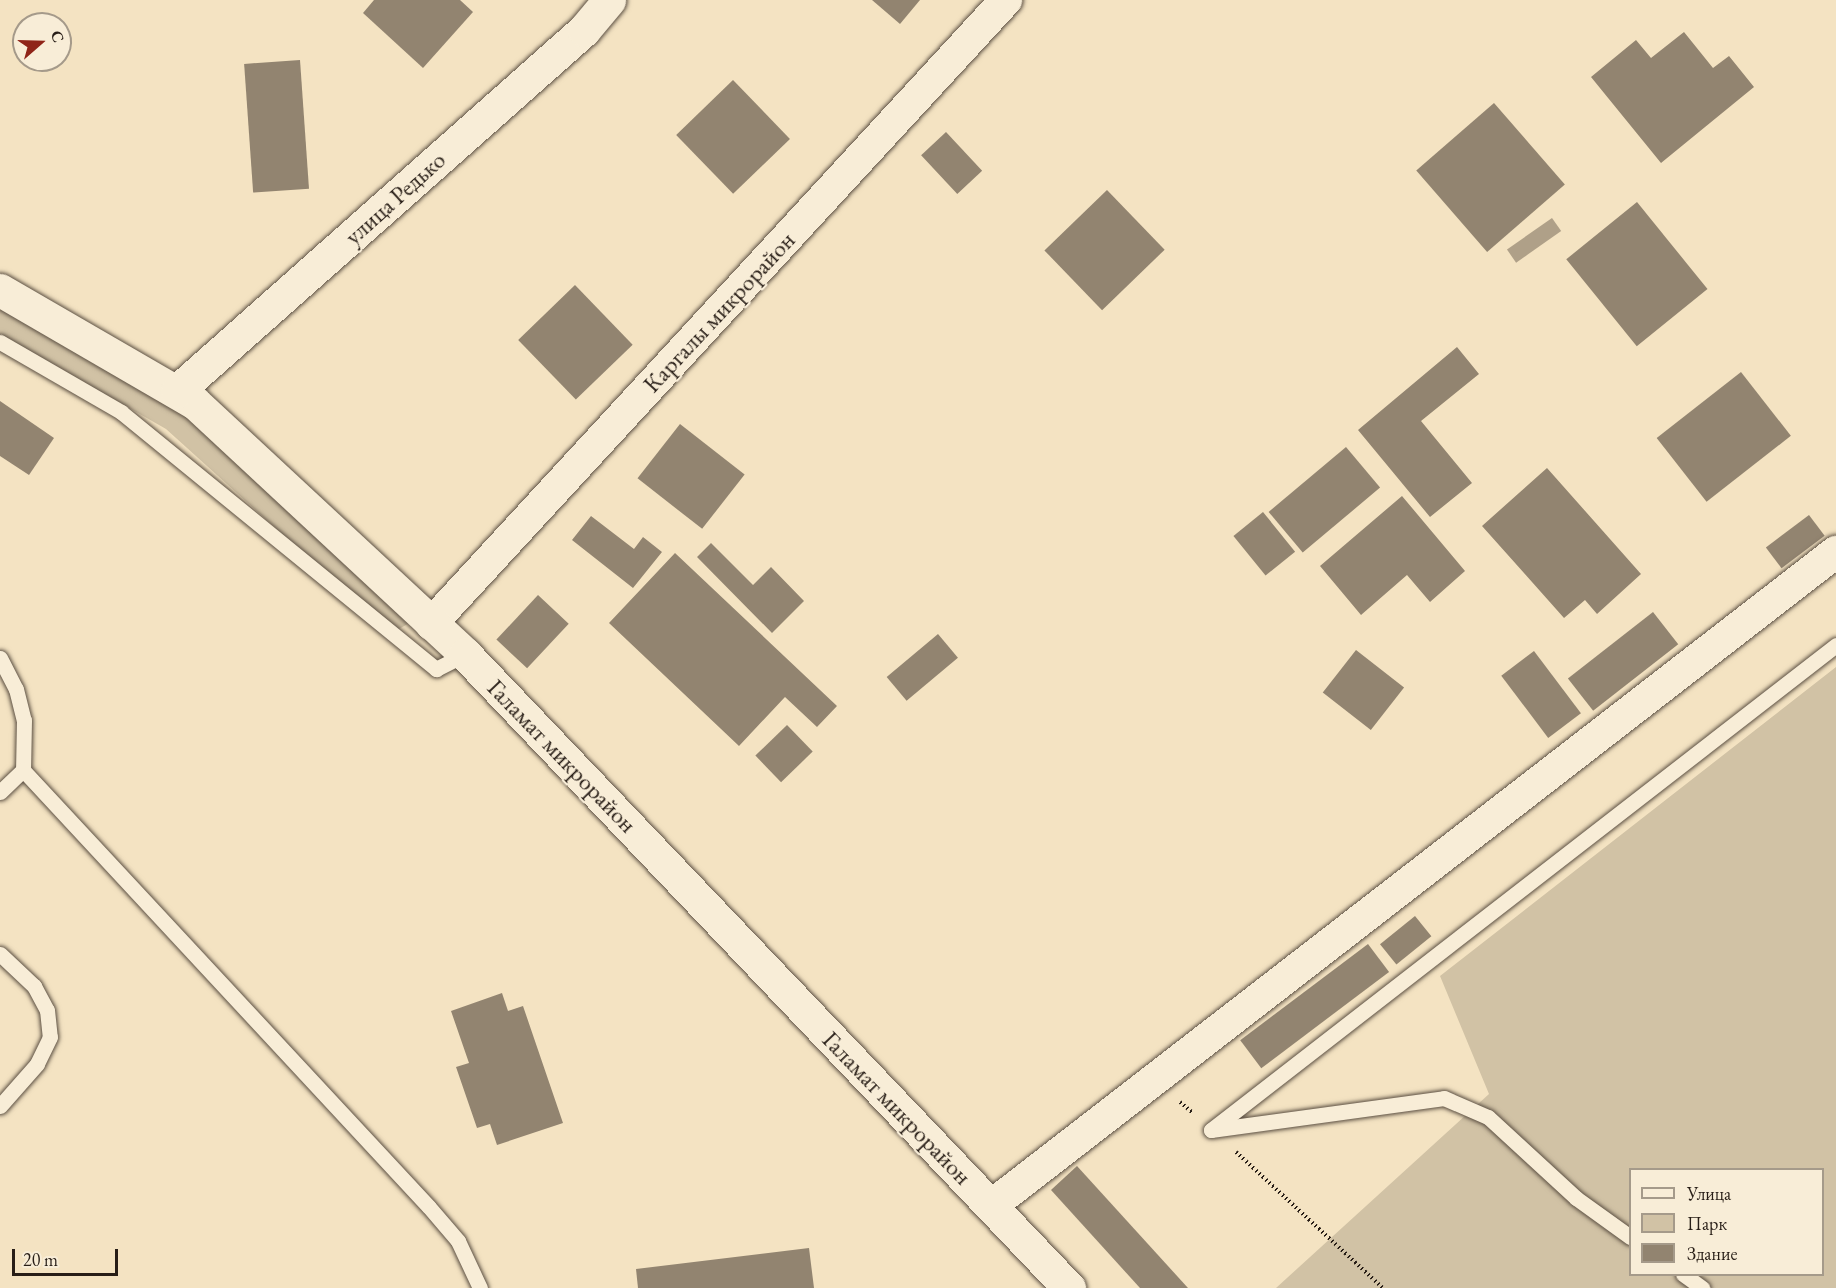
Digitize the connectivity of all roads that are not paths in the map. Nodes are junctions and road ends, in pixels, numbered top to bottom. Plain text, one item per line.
1 (609, 0) edge
2 (1006, 0) edge
3 (0, 290) edge
4 (0, 342) edge
5 (177, 391) junction
6 (1836, 552) edge
7 (431, 624) junction
8 (1836, 645) edge
9 (465, 654) junction
10 (0, 658) edge
11 (22, 770) junction
12 (0, 792) edge
13 (0, 954) edge
14 (0, 1106) edge
15 (991, 1206) junction
16 (1629, 1236) edge
17 (1684, 1276) edge
18 (480, 1288) edge
19 (1069, 1288) edge
20 (1702, 1288) edge

1 - 5 street, улица Редько
2 - 7 street, Каргалы микрорайон
3 - 5 street, Галамат микрорайон
4 - 9 lane
5 - 7 street, Галамат микрорайон
6 - 15 street
7 - 9 street, Галамат микрорайон
8 - 16 lane
9 - 15 street, Галамат микрорайон
10 - 11 lane
11 - 12 lane
11 - 18 lane
13 - 14 lane
15 - 19 street, Галамат микрорайон
17 - 20 lane

